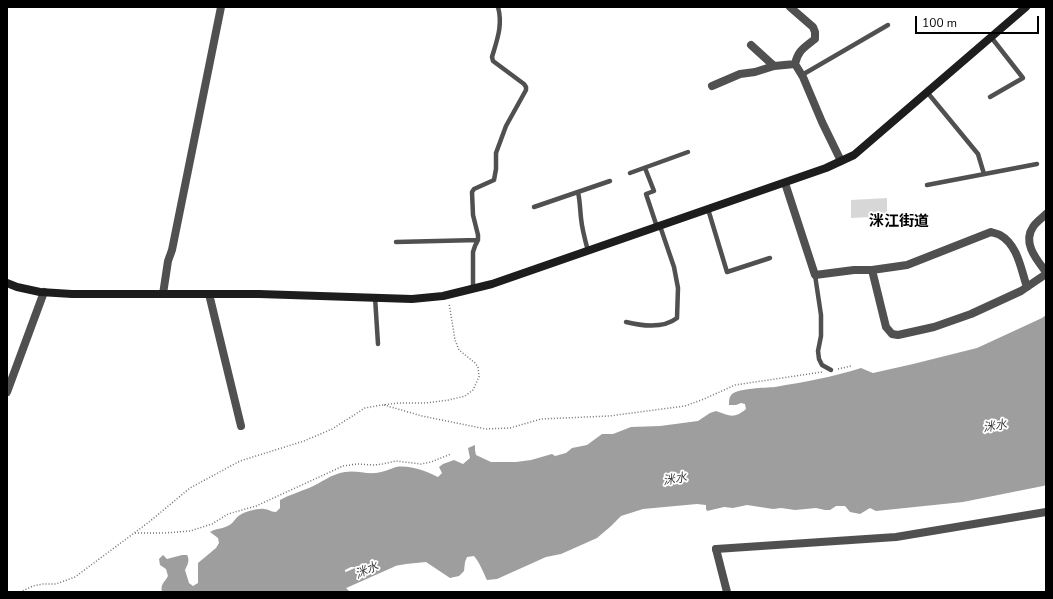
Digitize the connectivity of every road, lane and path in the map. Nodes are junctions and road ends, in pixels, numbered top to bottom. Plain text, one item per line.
1 (221, 7) edge
2 (498, 7) edge
3 (790, 7) edge
4 (1026, 7) edge
5 (888, 25) dead end
6 (991, 37) junction
7 (750, 45) dead end
8 (795, 64) junction
9 (774, 66) junction
10 (802, 75) junction
11 (712, 86) dead end
12 (926, 92) junction
13 (990, 97) dead end
14 (688, 152) dead end
15 (841, 161) junction
16 (1037, 164) dead end
17 (645, 168) junction
18 (630, 173) dead end
19 (984, 174) junction
20 (610, 181) dead end
21 (785, 183) junction
22 (927, 185) dead end
23 (578, 192) junction
24 (534, 206) dead end
25 (708, 209) junction
26 (1046, 214) edge
27 (659, 226) junction
28 (478, 240) junction
29 (396, 242) dead end
30 (588, 251) junction
31 (770, 258) dead end
32 (872, 270) junction
33 (1046, 273) edge
34 (815, 275) junction
35 (7, 283) edge
36 (1027, 287) junction
37 (473, 289) junction
38 (44, 292) junction
39 (163, 294) junction
40 (209, 294) junction
41 (448, 295) junction
42 (375, 297) junction
43 (626, 322) dead end
44 (378, 344) dead end
45 (852, 366) dead end
46 (831, 370) junction
47 (7, 392) edge
48 (382, 405) junction
49 (241, 426) dead end
50 (451, 454) dead end
51 (1046, 512) edge
52 (135, 533) junction
53 (20, 592) edge
54 (727, 592) edge

1 - 39 street
2 - 28 lane
3 - 8 street
4 - 6 main road
5 - 10 lane
6 - 12 main road
6 - 13 lane
7 - 9 street
8 - 9 street
8 - 10 street
9 - 11 street
10 - 15 street
12 - 15 main road
12 - 19 lane
14 - 17 lane
15 - 21 main road
16 - 19 lane
17 - 18 lane
17 - 27 lane
19 - 22 lane
20 - 23 lane
21 - 25 main road
21 - 34 street
23 - 24 lane
23 - 30 lane
25 - 27 main road
25 - 31 lane
26 - 33 street
27 - 30 main road
27 - 43 lane
28 - 29 lane
28 - 37 lane
30 - 37 main road
32 - 34 street
32 - 36 street
32 - 36 street
33 - 36 street
34 - 46 lane
35 - 38 main road
37 - 41 main road
38 - 39 main road
38 - 47 street
39 - 40 main road
40 - 42 main road
40 - 49 street
41 - 42 main road
41 - 48 path
42 - 44 lane
45 - 46 path
46 - 48 path
48 - 52 path
50 - 52 path
51 - 54 street
52 - 53 path

